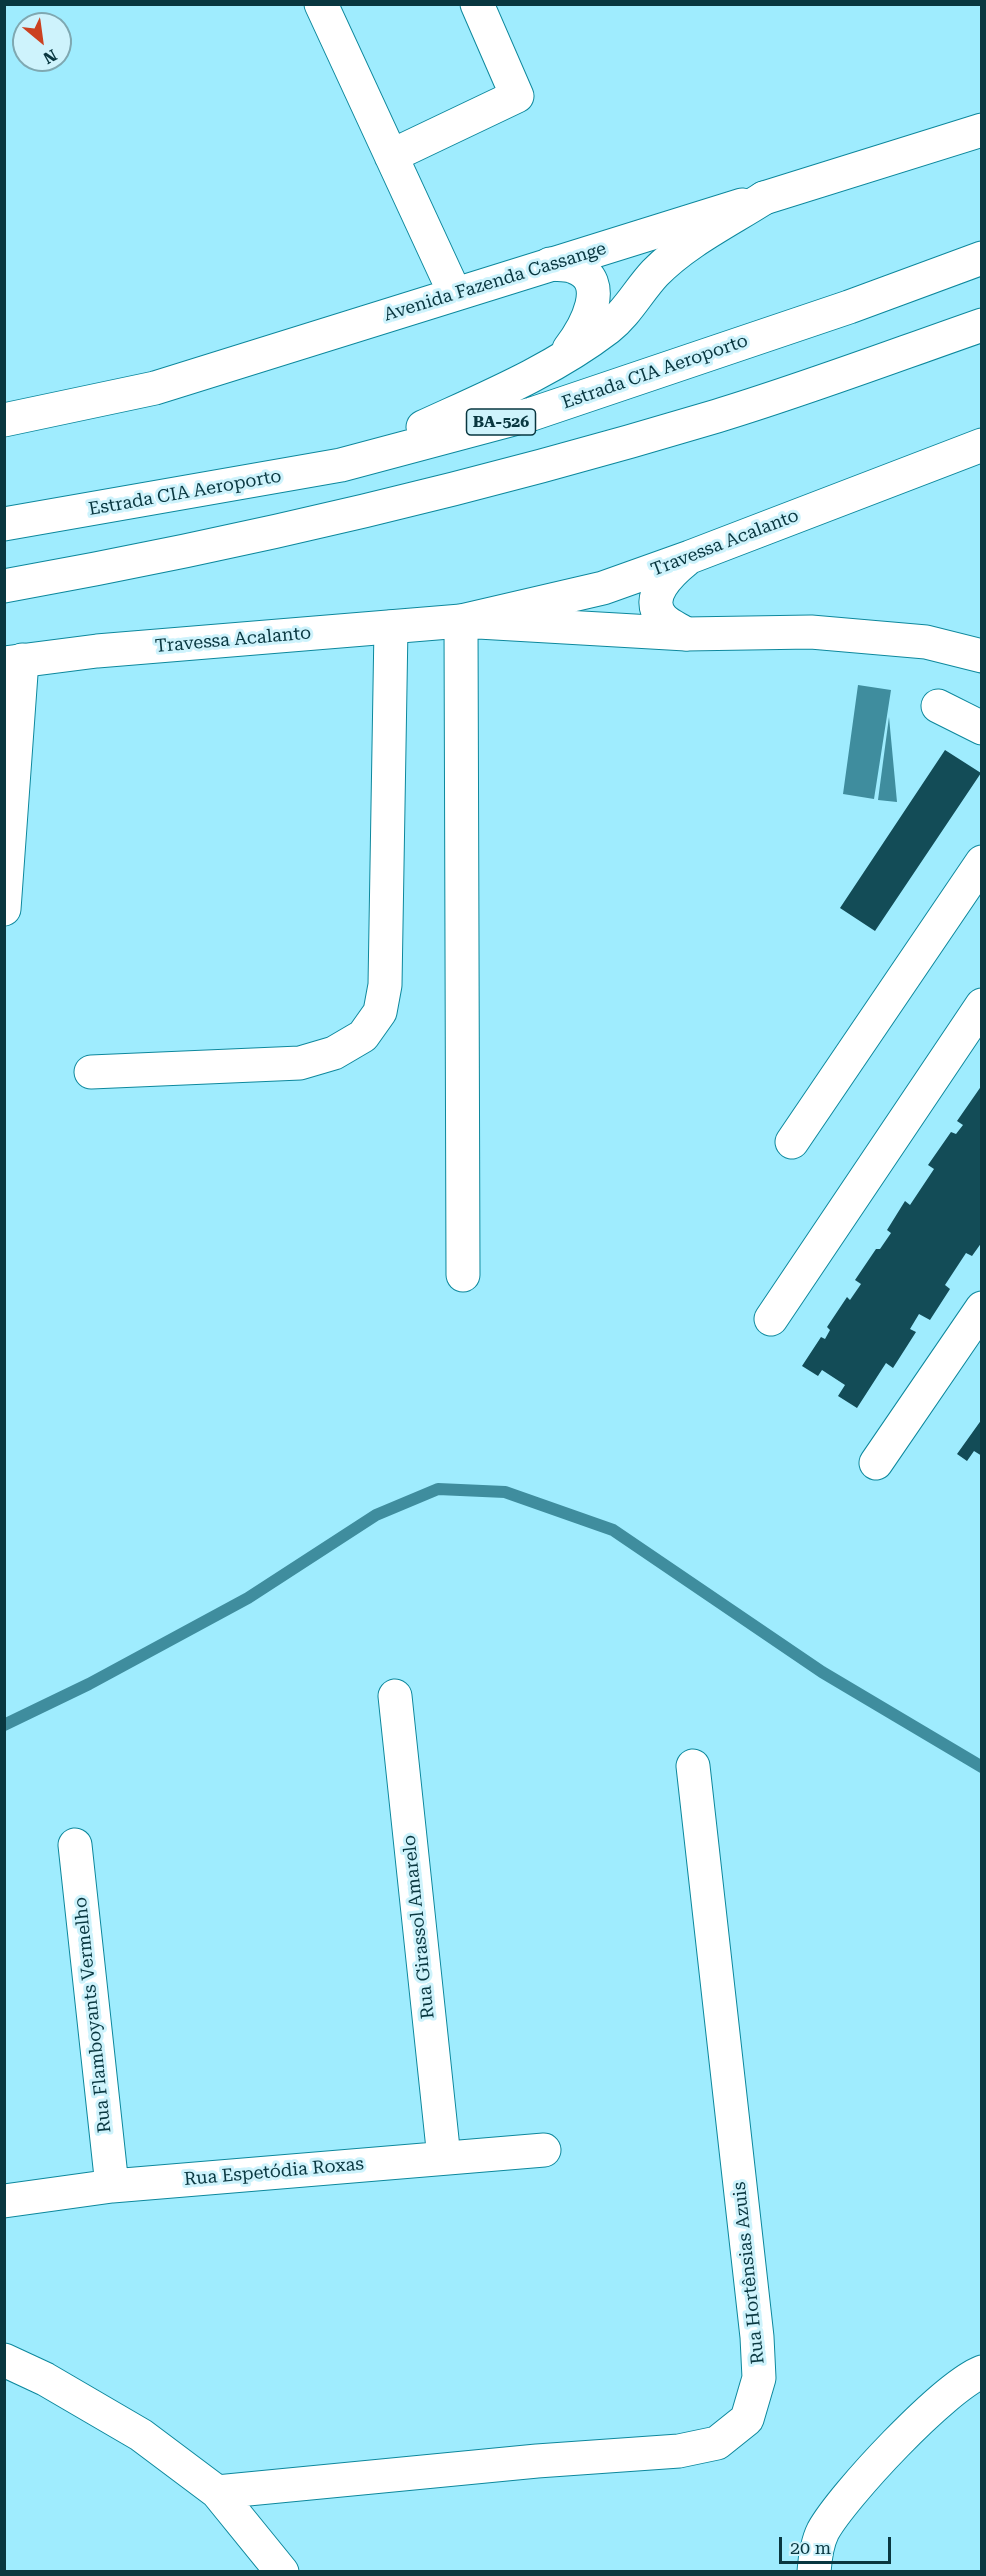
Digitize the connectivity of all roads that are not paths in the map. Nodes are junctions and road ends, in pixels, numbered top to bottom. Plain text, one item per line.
1 (321, 4) edge
2 (477, 4) edge
3 (981, 130) edge
4 (391, 156) junction
5 (764, 198) junction
6 (981, 258) edge
7 (550, 264) junction
8 (455, 294) junction
9 (981, 326) edge
10 (561, 358) junction
11 (4, 420) edge
12 (981, 445) edge
13 (341, 465) junction
14 (4, 524) edge
15 (690, 557) junction
16 (4, 586) edge
17 (461, 621) junction
18 (391, 627) junction
19 (686, 634) junction
20 (981, 656) edge
21 (13, 662) edge
22 (938, 706) dead end
23 (981, 728) edge
24 (981, 862) edge
25 (4, 909) edge
26 (981, 1005) edge
27 (91, 1072) dead end
28 (792, 1142) dead end
29 (463, 1275) dead end
30 (981, 1308) edge
31 (771, 1319) dead end
32 (876, 1463) dead end
33 (395, 1696) dead end
34 (693, 1766) dead end
35 (75, 1845) dead end
36 (544, 2150) dead end
37 (444, 2158) junction
38 (112, 2186) junction
39 (4, 2201) edge
40 (4, 2360) edge
41 (981, 2372) edge
42 (217, 2492) junction
43 (282, 2571) edge
44 (814, 2571) edge

1 - 4 main road
2 - 4 main road
3 - 5 main road, Avenida Fazenda Cassange
4 - 8 main road
5 - 7 main road, Avenida Fazenda Cassange
5 - 10 main road
6 - 13 main road, Estrada CIA Aeroporto / BA-526
7 - 8 main road, Avenida Fazenda Cassange
7 - 10 main road
8 - 11 main road, Avenida Fazenda Cassange
9 - 16 main road
10 - 13 main road
12 - 15 main road, Travessa Acalanto
13 - 14 main road, Estrada CIA Aeroporto / BA-526
15 - 17 main road, Travessa Acalanto
15 - 19 main road
17 - 18 main road, Travessa Acalanto
17 - 19 main road, Travessa Acalanto
17 - 29 main road
18 - 21 main road, Travessa Acalanto
18 - 27 main road
19 - 20 main road, Travessa Acalanto
21 - 25 main road
22 - 23 main road
24 - 28 main road
26 - 31 main road
30 - 32 main road
33 - 37 main road, Rua Girassol Amarelo
34 - 42 main road, Rua Hortênsias Azuis
35 - 38 main road, Rua Flamboyants Vermelho
36 - 37 main road, Rua Espetódia Roxas
37 - 38 main road, Rua Espetódia Roxas
38 - 39 main road, Rua Espetódia Roxas
40 - 42 main road
41 - 44 main road
42 - 43 main road

